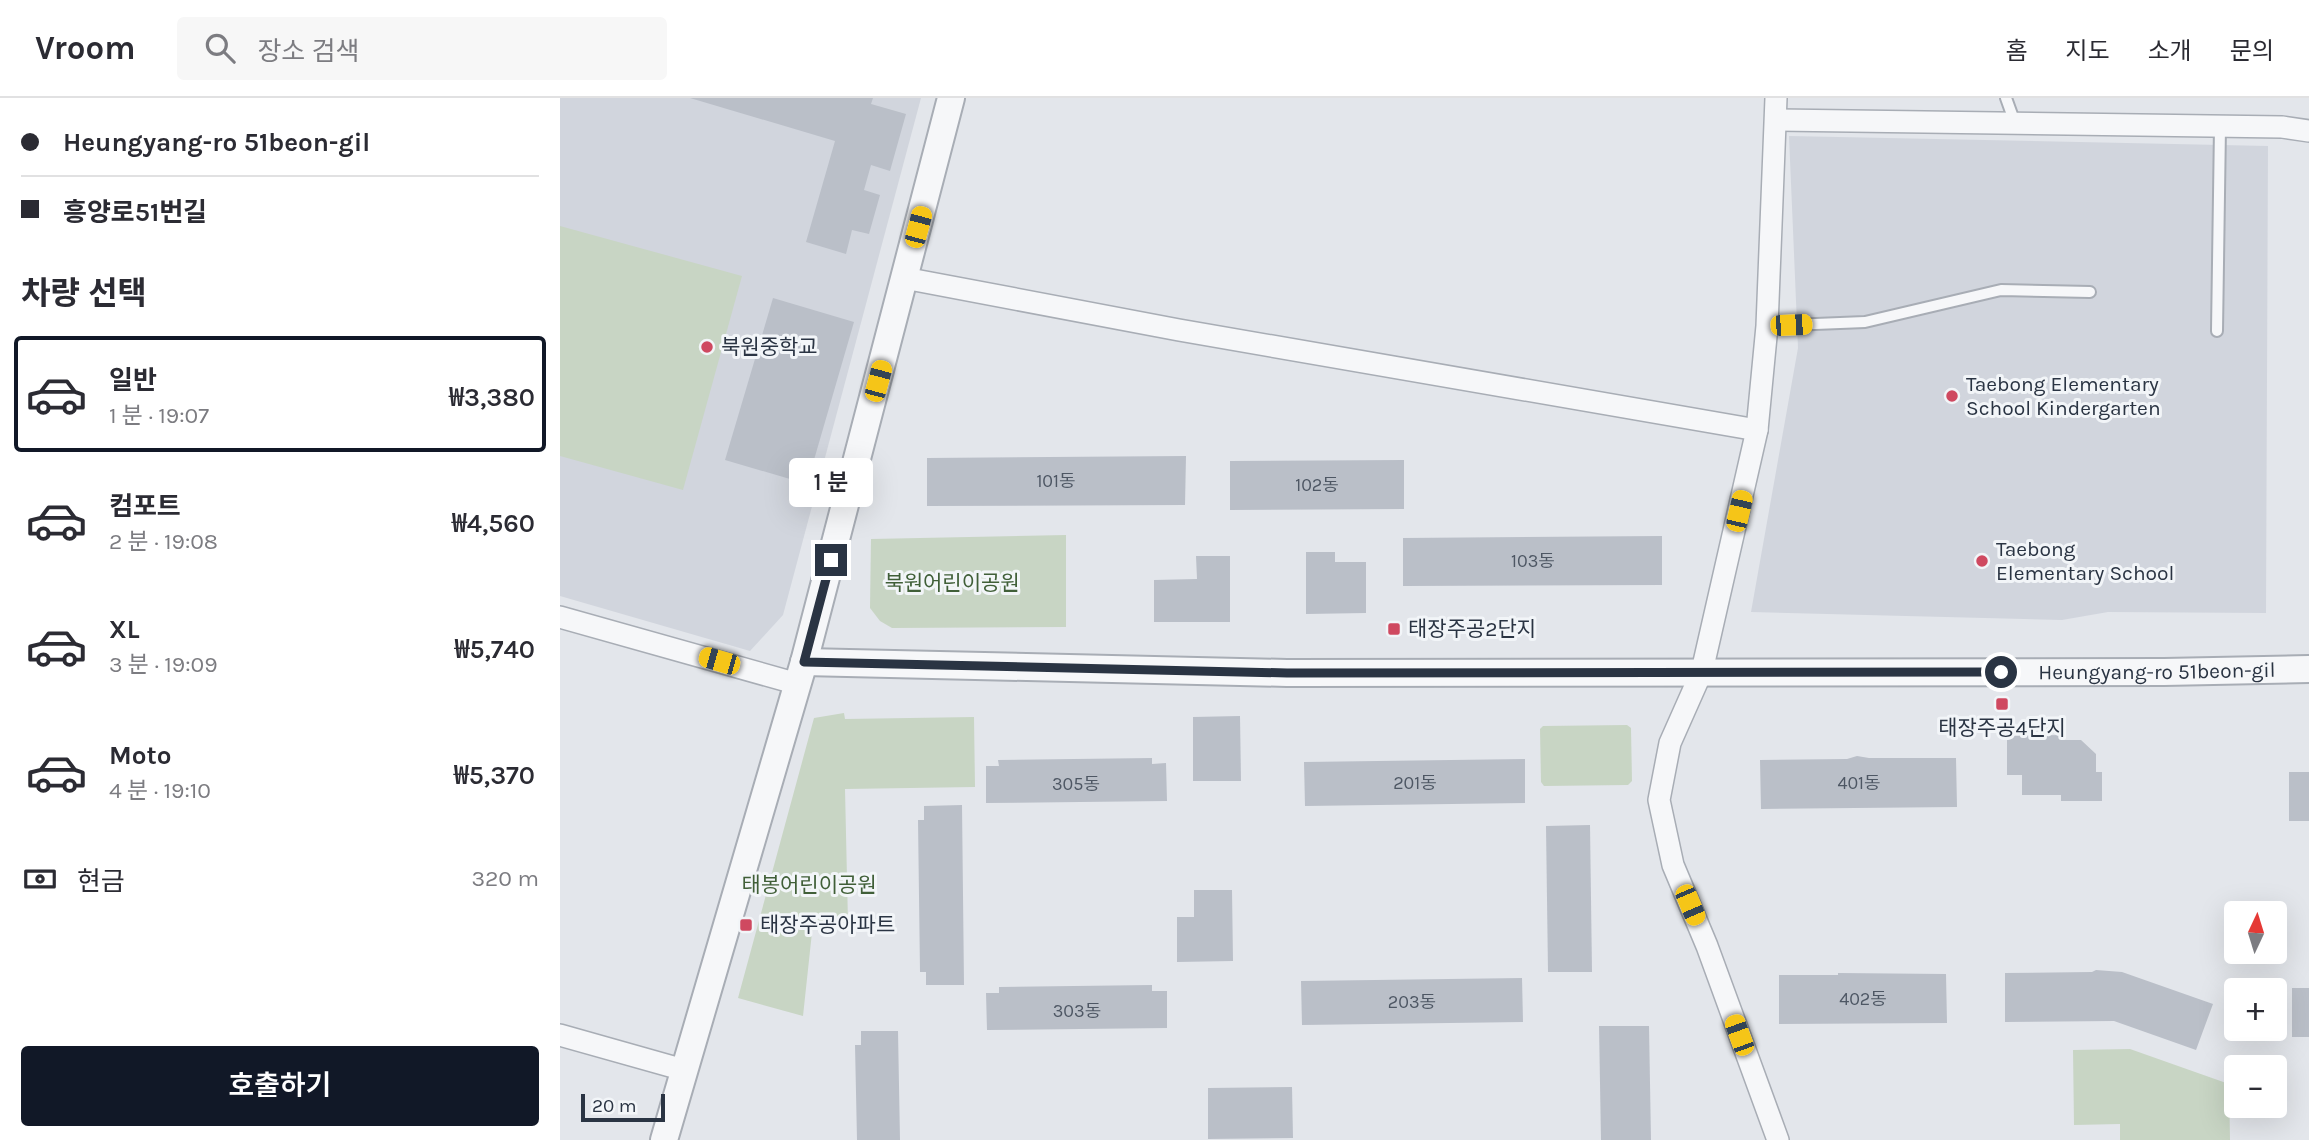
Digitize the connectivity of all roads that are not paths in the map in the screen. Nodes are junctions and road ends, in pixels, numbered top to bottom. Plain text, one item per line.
1 (951, 98) edge
2 (1776, 98) edge
3 (2006, 98) edge
4 (1776, 120) junction
5 (2015, 123) junction
6 (2220, 127) junction
7 (2309, 131) edge
8 (905, 278) junction
9 (2090, 292) dead end
10 (1766, 326) junction
11 (2217, 331) dead end
12 (1757, 430) junction
13 (560, 617) edge
14 (2309, 669) edge
15 (1702, 671) junction
16 (801, 673) junction
17 (560, 1035) edge
18 (684, 1070) junction
19 (664, 1140) edge
20 (1778, 1140) edge

1 - 8 street
2 - 4 street
3 - 5 lane
4 - 5 street
4 - 10 street
5 - 6 street
6 - 7 street
6 - 11 lane
8 - 12 street
8 - 16 street
9 - 10 lane
10 - 12 street
12 - 15 street
13 - 16 street
14 - 15 street, Heungyang-ro 51beon-gil
15 - 16 street, Heungyang-ro 51beon-gil
15 - 20 street
16 - 18 street
17 - 18 street
18 - 19 street

